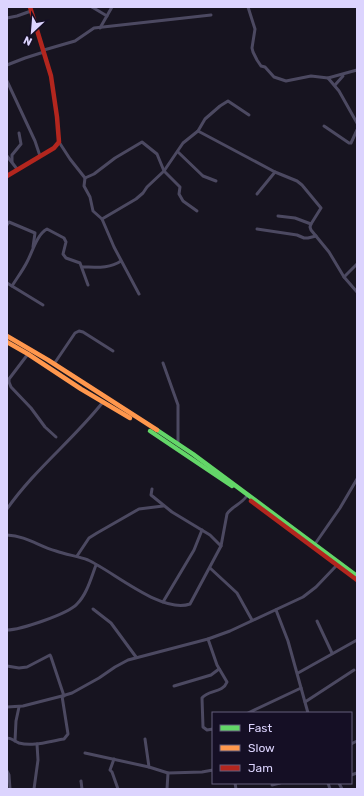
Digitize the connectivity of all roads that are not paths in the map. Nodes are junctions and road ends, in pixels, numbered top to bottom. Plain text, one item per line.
1 (92, 7) edge
2 (112, 7) edge
3 (248, 7) edge
4 (30, 9) edge
5 (212, 15) dead end
6 (107, 16) junction
7 (7, 18) edge
8 (100, 28) junction
9 (44, 51) junction
10 (7, 65) edge
11 (357, 70) edge
12 (344, 75) junction
13 (328, 78) junction
14 (7, 82) edge
15 (335, 85) junction
16 (249, 115) dead end
17 (357, 123) edge
18 (324, 126) dead end
19 (357, 130) edge
20 (198, 131) junction
21 (18, 133) dead end
22 (59, 142) junction
23 (178, 152) junction
24 (7, 156) edge
25 (40, 156) junction
26 (12, 162) junction
27 (17, 170) junction
28 (164, 171) junction
29 (275, 172) junction
30 (7, 176) edge
31 (85, 178) junction
32 (216, 181) dead end
33 (257, 194) dead end
34 (197, 211) dead end
35 (278, 216) dead end
36 (102, 219) junction
37 (311, 224) junction
38 (7, 225) edge
39 (257, 229) dead end
40 (316, 236) junction
41 (33, 248) junction
42 (121, 261) junction
43 (357, 264) edge
44 (82, 267) junction
45 (344, 277) junction
46 (7, 283) edge
47 (88, 285) dead end
48 (12, 286) junction
49 (357, 292) edge
50 (139, 294) dead end
51 (43, 305) dead end
52 (7, 336) edge
53 (7, 342) edge
54 (113, 351) dead end
55 (28, 354) junction
56 (163, 363) dead end
57 (54, 364) junction
58 (104, 400) junction
59 (56, 437) dead end
60 (178, 445) junction
61 (357, 479) edge
62 (152, 489) dead end
63 (246, 497) junction
64 (163, 506) junction
65 (7, 509) edge
66 (277, 518) junction
67 (202, 530) junction
68 (7, 535) edge
69 (315, 544) junction
70 (221, 546) junction
71 (76, 556) junction
72 (96, 565) junction
73 (337, 565) junction
74 (210, 568) junction
75 (357, 576) edge
76 (357, 580) edge
77 (163, 602) junction
78 (93, 609) dead end
79 (276, 610) junction
80 (252, 620) junction
81 (317, 622) dead end
82 (7, 630) edge
83 (208, 639) junction
84 (357, 640) edge
85 (332, 653) junction
86 (136, 658) junction
87 (7, 666) edge
88 (219, 670) junction
89 (354, 670) dead end
90 (298, 673) junction
91 (174, 686) dead end
92 (301, 688) junction
93 (63, 696) junction
94 (305, 702) junction
95 (7, 707) edge
96 (19, 707) junction
97 (250, 712) edge
98 (308, 712) edge
99 (212, 729) edge
100 (7, 738) edge
101 (145, 739) dead end
102 (16, 741) junction
103 (37, 744) junction
104 (85, 753) dead end
105 (114, 759) junction
106 (149, 767) junction
107 (212, 770) edge
108 (7, 771) edge
109 (168, 773) junction
110 (81, 781) dead end
111 (277, 784) edge
112 (272, 786) dead end
113 (10, 789) edge
114 (34, 789) edge
115 (82, 789) edge
116 (118, 789) edge
117 (168, 789) edge

1 - 6 street
2 - 6 street
3 - 13 street
4 - 7 street
4 - 9 main road
5 - 8 street
6 - 8 street
8 - 9 street
9 - 10 street
9 - 22 main road
11 - 12 street
12 - 13 street
12 - 15 street
13 - 15 street
14 - 25 street
15 - 17 street
16 - 20 street
18 - 19 street
20 - 23 street
20 - 29 street
21 - 26 street
22 - 25 main road
22 - 31 street
23 - 28 street
23 - 32 street
24 - 26 street
25 - 27 main road
26 - 27 street
27 - 30 main road
28 - 31 street
28 - 34 street
28 - 36 street
29 - 33 street
29 - 37 street
31 - 36 street
35 - 37 street
36 - 42 street
37 - 40 street
38 - 41 street
39 - 40 street
40 - 45 street
41 - 44 street
41 - 48 street
42 - 44 street
42 - 50 street
43 - 45 street
44 - 47 street
45 - 49 street
46 - 48 street
48 - 51 street
52 - 57 main road
53 - 55 main road
54 - 57 street
55 - 58 main road
55 - 59 street
56 - 60 street
57 - 58 main road
58 - 60 main road
58 - 63 main road
58 - 65 street
60 - 66 main road
61 - 69 street
62 - 64 street
63 - 66 main road
63 - 70 street
64 - 67 street
64 - 71 street
66 - 69 main road
66 - 73 main road
67 - 70 street
67 - 77 street
68 - 71 street
69 - 75 main road
70 - 74 street
71 - 72 street
72 - 77 street
72 - 82 street
73 - 76 main road
73 - 79 street
74 - 77 street
74 - 80 street
78 - 86 street
79 - 80 street
79 - 90 street
80 - 83 street
81 - 85 street
83 - 86 street
83 - 88 street
84 - 85 street
85 - 90 street
86 - 93 street
87 - 93 street
88 - 91 street
88 - 99 street
89 - 94 street
90 - 92 street
92 - 94 street
92 - 97 street
93 - 96 street
93 - 103 street
94 - 98 street
95 - 96 street
96 - 102 street
100 - 102 street
101 - 106 street
102 - 103 street
103 - 114 street
104 - 105 street
105 - 106 street
105 - 116 street
106 - 109 street
107 - 109 street
108 - 113 street
109 - 117 street
110 - 115 street
111 - 112 street

